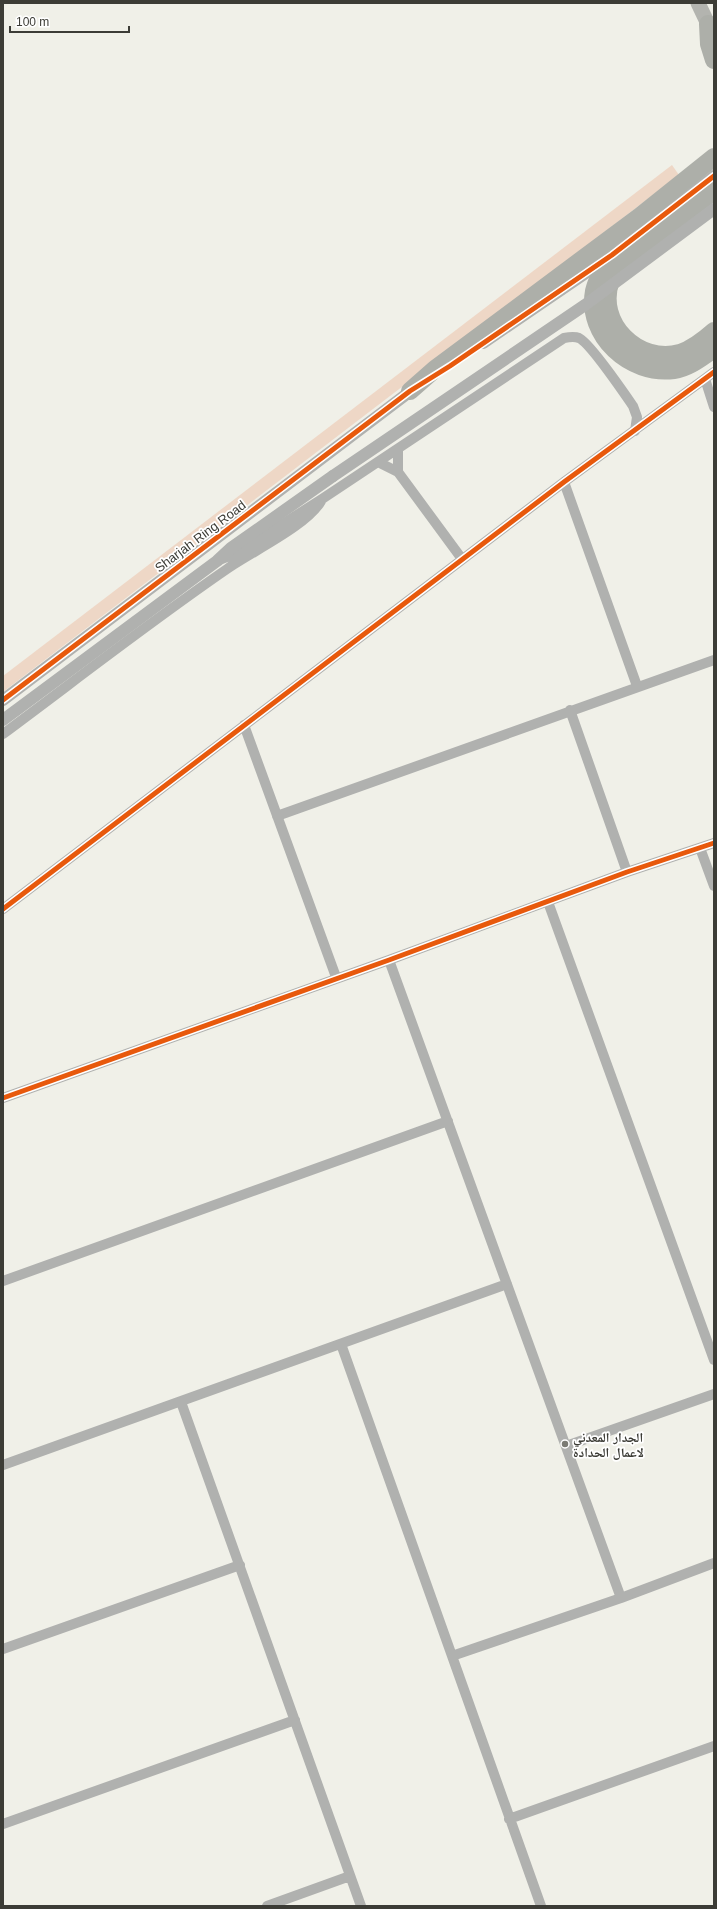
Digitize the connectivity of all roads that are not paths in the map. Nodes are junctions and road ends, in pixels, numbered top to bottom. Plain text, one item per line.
1 (698, 3) edge
2 (711, 32) edge
3 (714, 60) edge
4 (714, 157) edge
5 (714, 176) edge
6 (714, 191) edge
7 (714, 209) edge
8 (612, 255) junction
9 (714, 331) edge
10 (714, 349) edge
11 (714, 372) edge
12 (705, 379) junction
13 (410, 391) junction
14 (714, 407) edge
15 (635, 431) junction
16 (398, 449) junction
17 (378, 462) junction
18 (398, 472) junction
19 (564, 482) junction
20 (322, 499) junction
21 (462, 559) junction
22 (217, 561) junction
23 (714, 660) edge
24 (637, 686) junction
25 (3, 700) edge
26 (570, 710) junction
27 (3, 720) edge
28 (244, 725) junction
29 (3, 734) edge
30 (277, 816) junction
31 (714, 842) edge
32 (700, 848) junction
33 (627, 872) junction
34 (714, 886) edge
35 (548, 902) junction
36 (3, 909) edge
37 (390, 960) junction
38 (336, 978) junction
39 (3, 1098) edge
40 (448, 1121) junction
41 (3, 1281) edge
42 (507, 1284) junction
43 (341, 1344) junction
44 (714, 1360) edge
45 (714, 1394) edge
46 (181, 1402) junction
47 (566, 1446) junction
48 (3, 1465) edge
49 (240, 1564) junction
50 (714, 1564) edge
51 (621, 1598) junction
52 (3, 1649) edge
53 (452, 1656) junction
54 (295, 1720) junction
55 (714, 1746) edge
56 (509, 1819) junction
57 (3, 1824) edge
58 (350, 1876) junction
59 (267, 1906) edge
60 (361, 1906) edge
61 (541, 1906) edge

1 - 2 main road
2 - 3 highway
4 - 13 highway
5 - 8 street, Sharjah Ring Road
6 - 9 highway
7 - 22 street, bridge
8 - 10 highway
8 - 13 street, Sharjah Ring Road
11 - 12 street
12 - 14 street
12 - 15 street
13 - 25 street, Sharjah Ring Road
15 - 16 street
15 - 19 street
16 - 17 street
16 - 18 street
17 - 18 street
17 - 20 street
18 - 21 street
19 - 21 street
19 - 24 street
20 - 22 street
20 - 29 street
21 - 28 street
22 - 27 street
23 - 24 street
24 - 26 street
26 - 30 street
26 - 33 street
28 - 30 street
28 - 36 street
30 - 38 street
31 - 32 street
32 - 33 street
32 - 34 street
33 - 35 street
35 - 37 street
35 - 44 street
37 - 38 street
37 - 40 street
38 - 39 street
40 - 41 street
40 - 42 street
42 - 43 street
42 - 47 street
43 - 46 street
43 - 53 street
45 - 47 street
46 - 48 street
46 - 49 street
47 - 51 street
49 - 52 street
49 - 54 street
50 - 51 street
51 - 53 street
53 - 56 street
54 - 57 street
54 - 58 street
55 - 56 street
56 - 61 street
58 - 59 street
58 - 60 street

